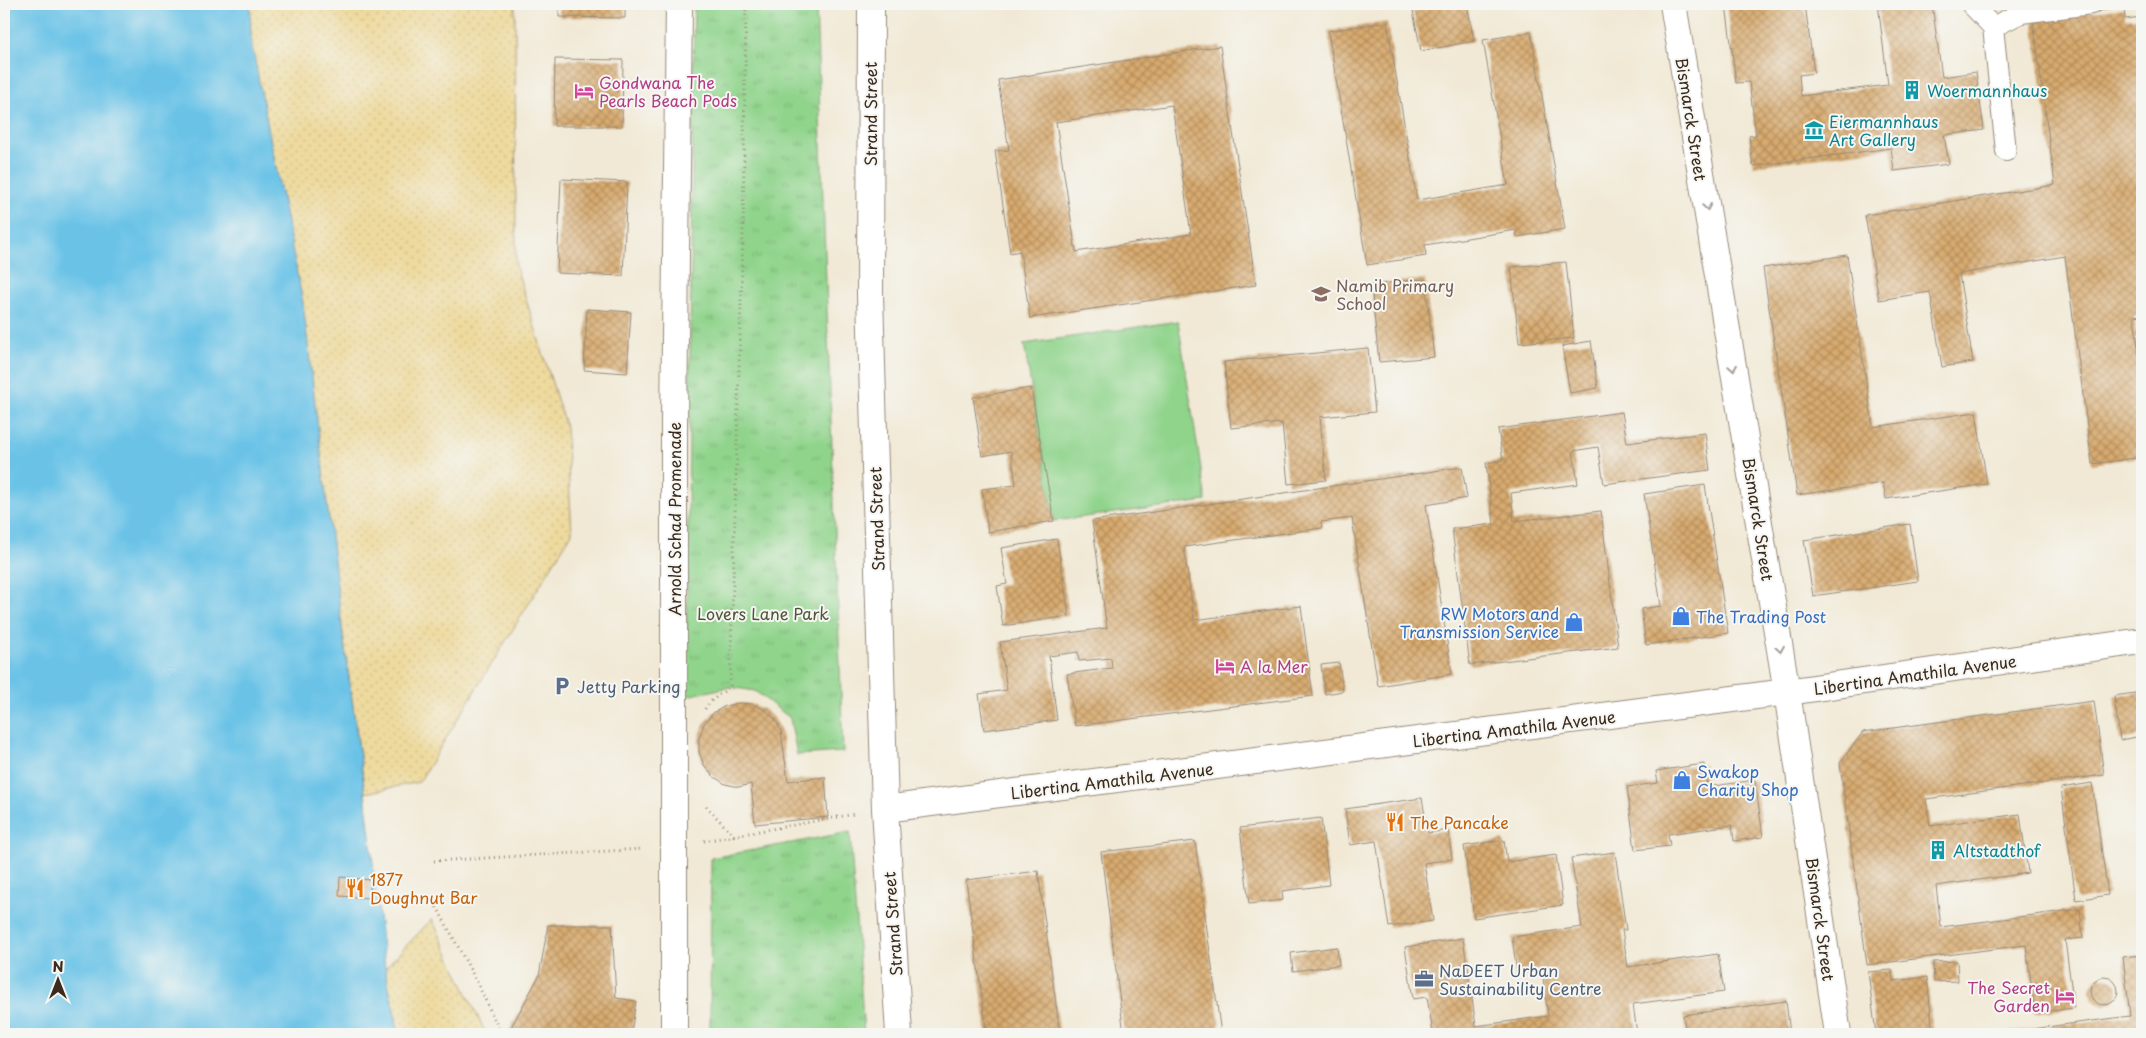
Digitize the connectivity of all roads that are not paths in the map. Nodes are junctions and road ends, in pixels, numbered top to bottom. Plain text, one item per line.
1 (679, 4) edge
2 (871, 4) edge
3 (1673, 4) edge
4 (1971, 4) edge
5 (2091, 4) edge
6 (1993, 27) junction
7 (2006, 152) dead end
8 (2142, 641) edge
9 (1787, 692) junction
10 (885, 809) junction
11 (674, 1034) edge
12 (899, 1034) edge
13 (1838, 1034) edge

1 - 11 street, Arnold Schad Promenade
2 - 10 street, Strand Street
3 -> 9 street, Bismarck Street
4 - 6 street
5 - 6 street
6 - 7 street
8 - 9 street, Libertina Amathila Avenue
9 - 10 street, Libertina Amathila Avenue
9 - 13 street, Bismarck Street
10 - 12 street, Strand Street

